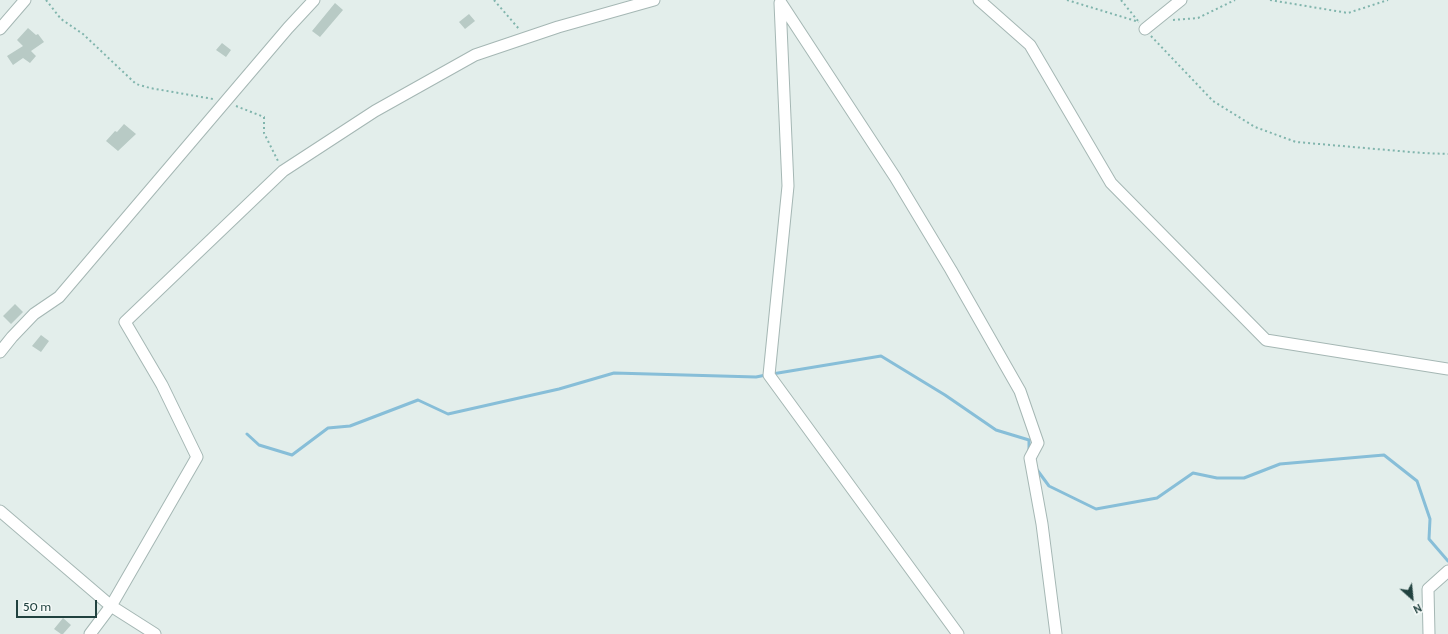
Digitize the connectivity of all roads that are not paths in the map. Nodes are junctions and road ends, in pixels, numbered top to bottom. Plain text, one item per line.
1 (25, 0) edge
2 (314, 0) edge
3 (654, 0) edge
4 (979, 0) edge
5 (1181, 0) edge
6 (779, 2) edge
7 (0, 29) edge
8 (1145, 29) road end
9 (0, 352) edge
10 (1448, 369) edge
11 (0, 511) edge
12 (1448, 571) edge
13 (111, 606) junction
14 (90, 634) edge
15 (155, 634) edge
16 (958, 634) edge
17 (1056, 634) edge
18 (1429, 634) edge

1 - 7 street
2 - 9 street
3 - 13 street
4 - 10 street
5 - 8 street
6 - 16 street
6 - 17 street
11 - 13 street
12 - 18 street
13 - 14 street
13 - 15 street

